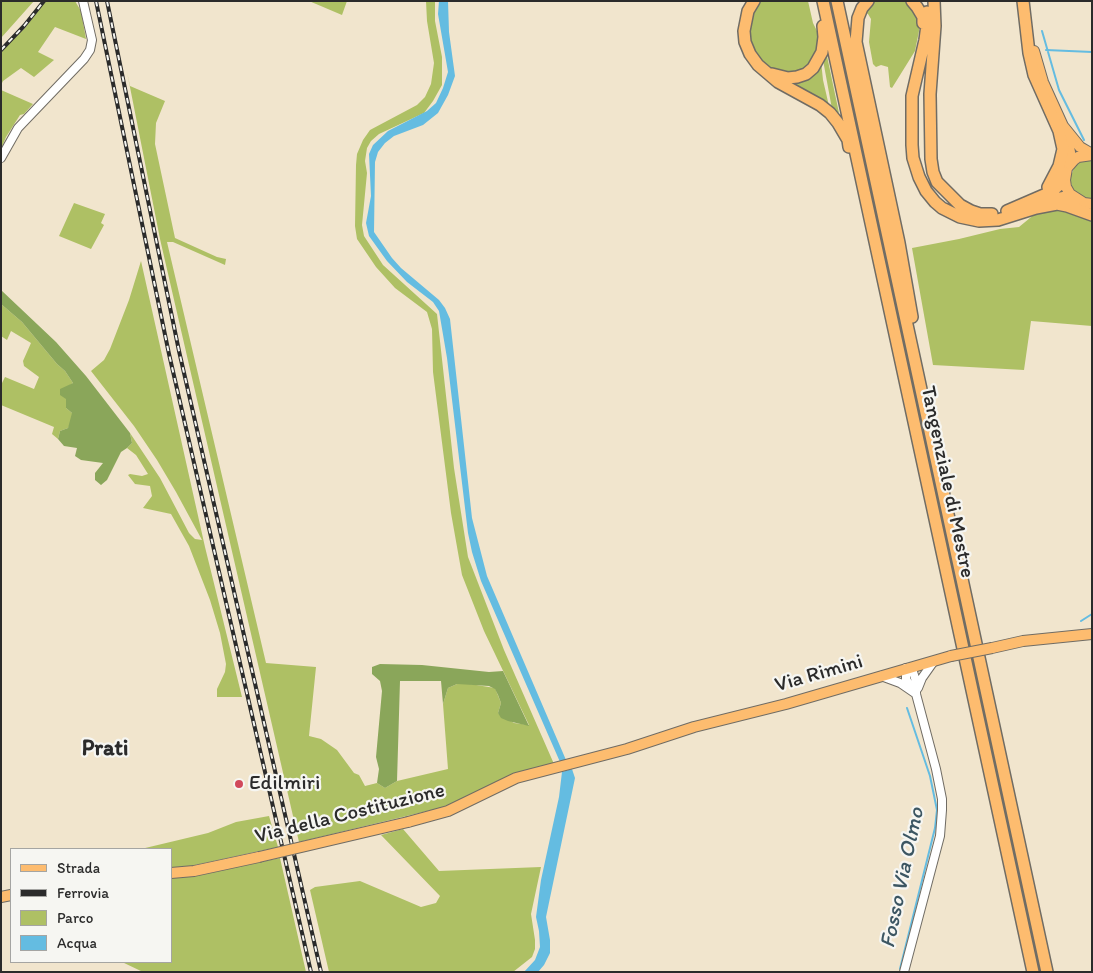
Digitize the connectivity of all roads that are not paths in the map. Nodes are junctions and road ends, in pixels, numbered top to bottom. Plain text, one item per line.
1 (82, 1) edge
2 (754, 1) edge
3 (817, 1) edge
4 (823, 1) edge
5 (837, 1) edge
6 (912, 1) edge
7 (934, 1) edge
8 (1025, 1) edge
9 (926, 6) edge
10 (863, 7) edge
11 (925, 40) junction
12 (933, 49) junction
13 (766, 72) junction
14 (1063, 126) junction
15 (1092, 154) edge
16 (1, 158) edge
17 (1067, 169) junction
18 (1076, 200) junction
19 (1034, 204) junction
20 (1091, 207) edge
21 (872, 224) junction
22 (920, 383) junction
23 (1092, 634) edge
24 (934, 661) junction
25 (907, 668) junction
26 (880, 676) junction
27 (916, 694) junction
28 (558, 767) joint
29 (172, 873) edge
30 (904, 972) edge
31 (1033, 972) edge
32 (1047, 972) edge

1 - 16 street
2 - 13 highway
3 - 13 highway
4 - 21 highway, Tangenziale di Mestre
5 - 22 highway, Tangenziale di Mestre
6 - 11 highway
7 - 12 highway
8 - 14 main road
8 - 19 highway
9 - 11 highway
9 - 12 highway
10 - 22 highway
11 - 19 highway
12 - 19 highway
13 - 21 highway
14 - 15 main road
14 - 17 main road
15 - 17 main road
17 - 18 main road
17 - 19 highway
18 - 19 highway
18 - 20 main road
19 - 20 highway
21 - 31 highway, Tangenziale di Mestre
22 - 32 highway, Tangenziale di Mestre
23 - 24 main road, Via Rimini, bridge
24 - 25 main road, Via Rimini
24 - 27 street
25 - 26 main road, Via Rimini
25 - 27 street
26 - 27 street
26 - 28 main road, Via Rimini
27 - 30 street
28 - 29 main road, Via della Costituzione, bridge

